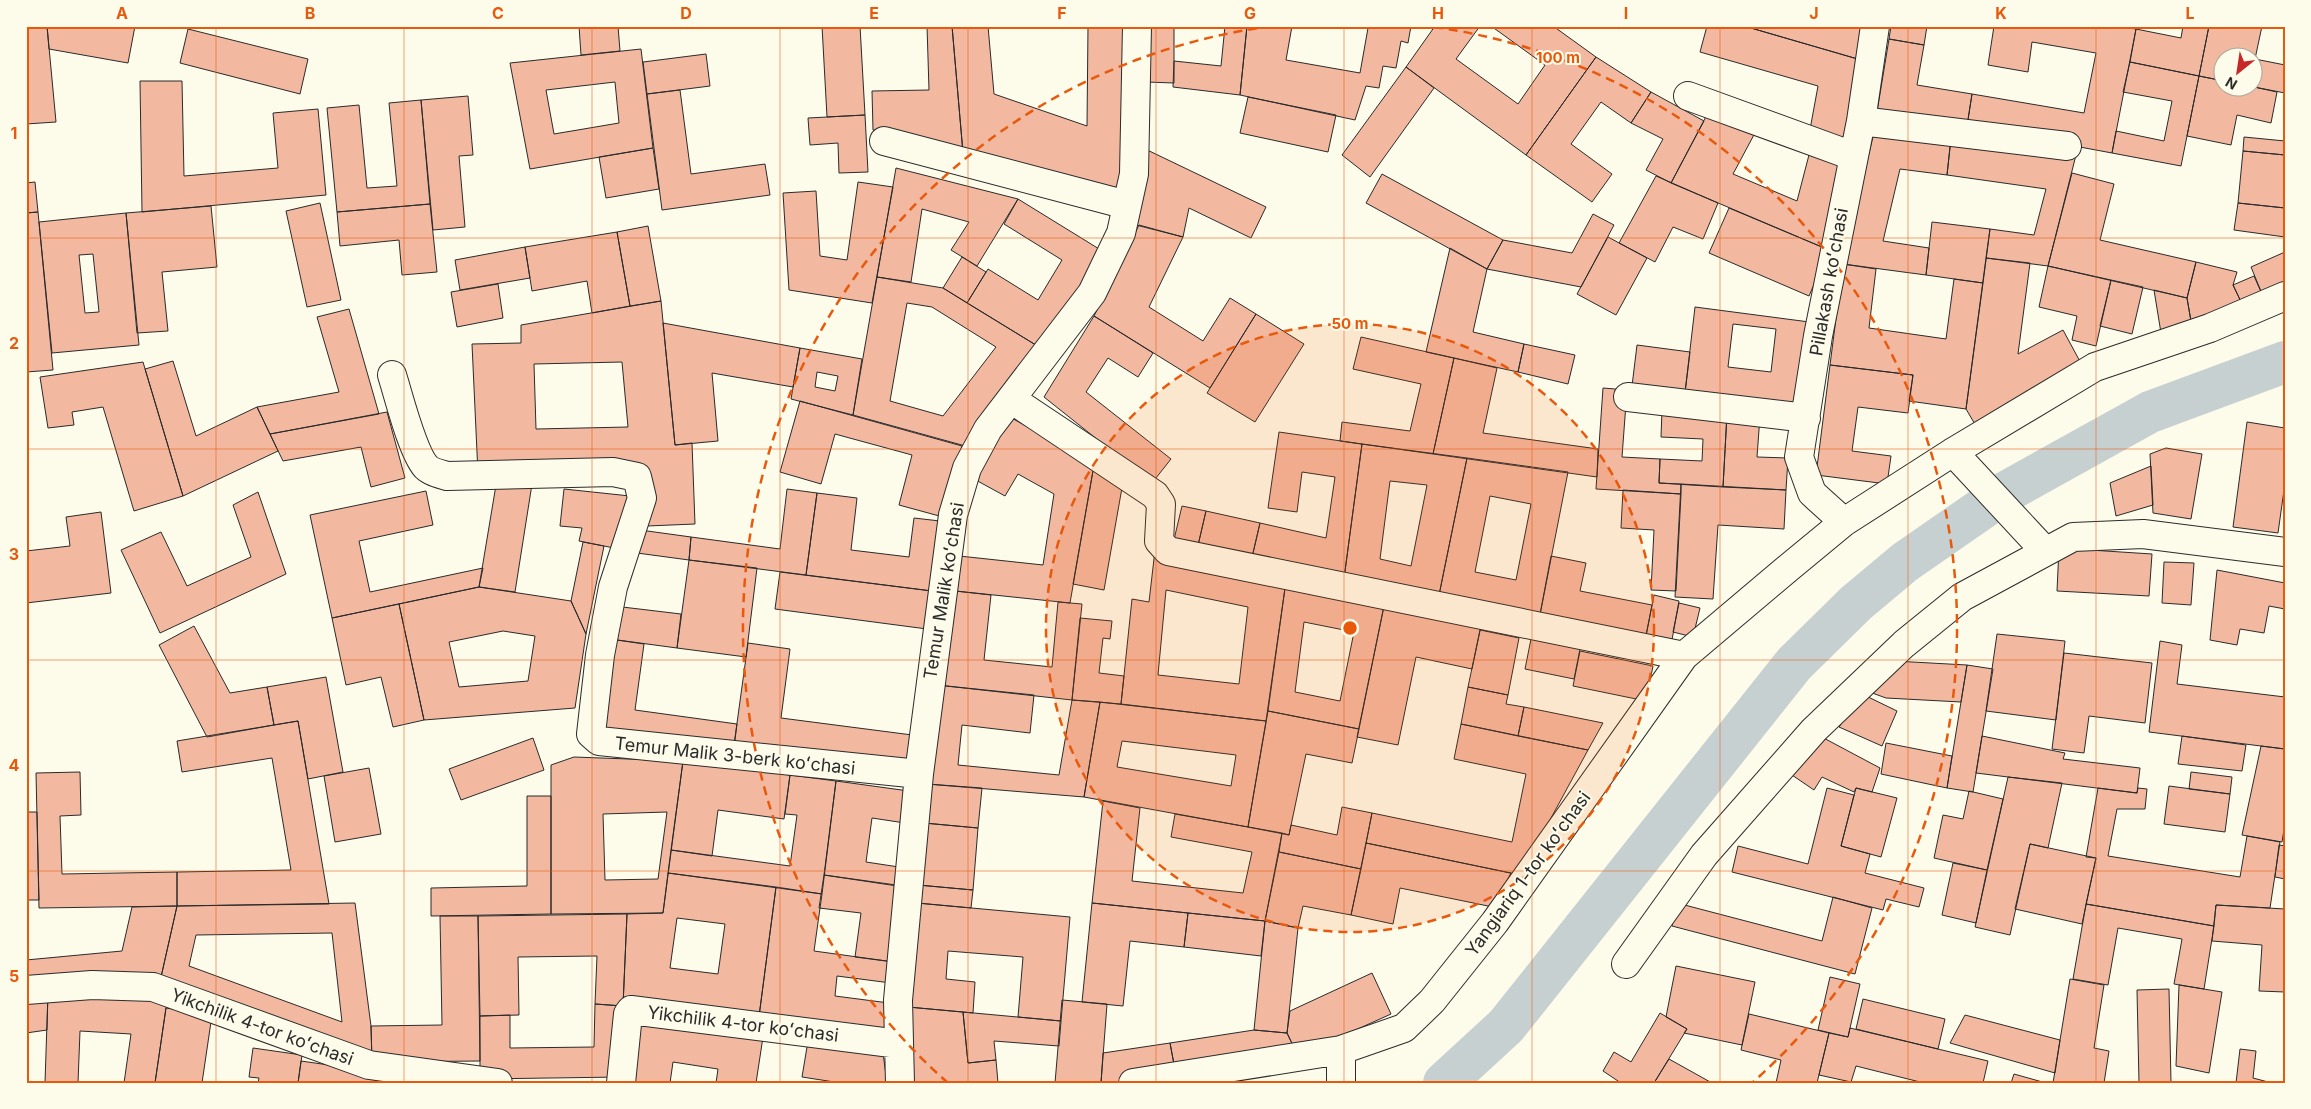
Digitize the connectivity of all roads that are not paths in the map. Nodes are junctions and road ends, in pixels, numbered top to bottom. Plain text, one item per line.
1 (1137, 26) edge
2 (1875, 26) edge
3 (1688, 96) dead end
4 (1861, 121) junction
5 (884, 141) dead end
6 (2066, 146) dead end
7 (1853, 156) junction
8 (1127, 205) junction
9 (2285, 296) edge
10 (392, 375) dead end
11 (1628, 398) dead end
12 (1011, 399) junction
13 (1806, 418) junction
14 (1953, 452) junction
15 (1844, 522) junction
16 (2041, 546) junction
17 (2285, 552) edge
18 (1684, 656) junction
19 (919, 774) junction
20 (1626, 964) dead end
21 (26, 990) edge
22 (899, 1044) junction
23 (1341, 1050) junction
24 (1341, 1081) edge
25 (498, 1083) edge
26 (621, 1083) edge
27 (900, 1083) edge
28 (1133, 1083) edge

1 - 8 street, Temur Malik koʻchasi
2 - 4 street, Pillakash koʻchasi
3 - 7 street
4 - 6 street
4 - 7 street, Pillakash koʻchasi
5 - 8 street
7 - 13 street, Pillakash koʻchasi
8 - 12 street, Temur Malik koʻchasi
9 - 14 street, Yangiariq 1-tor koʻchasi
10 - 19 street, Temur Malik 3-berk koʻchasi
11 - 13 street
12 - 18 street
12 - 19 street, Temur Malik koʻchasi
13 - 15 street, Pillakash koʻchasi
14 - 15 street, Yangiariq 1-tor koʻchasi
14 - 16 street
15 - 18 street, Yangiariq 1-tor koʻchasi
16 - 17 street
16 - 20 street
18 - 23 street, Yangiariq 1-tor koʻchasi
19 - 22 street, Temur Malik koʻchasi
21 - 25 street, Yikchilik 4-tor koʻchasi
22 - 26 street, Yikchilik 4-tor koʻchasi
22 - 27 street, Temur Malik koʻchasi
23 - 24 street
23 - 28 street, Yangiariq 1-tor koʻchasi

